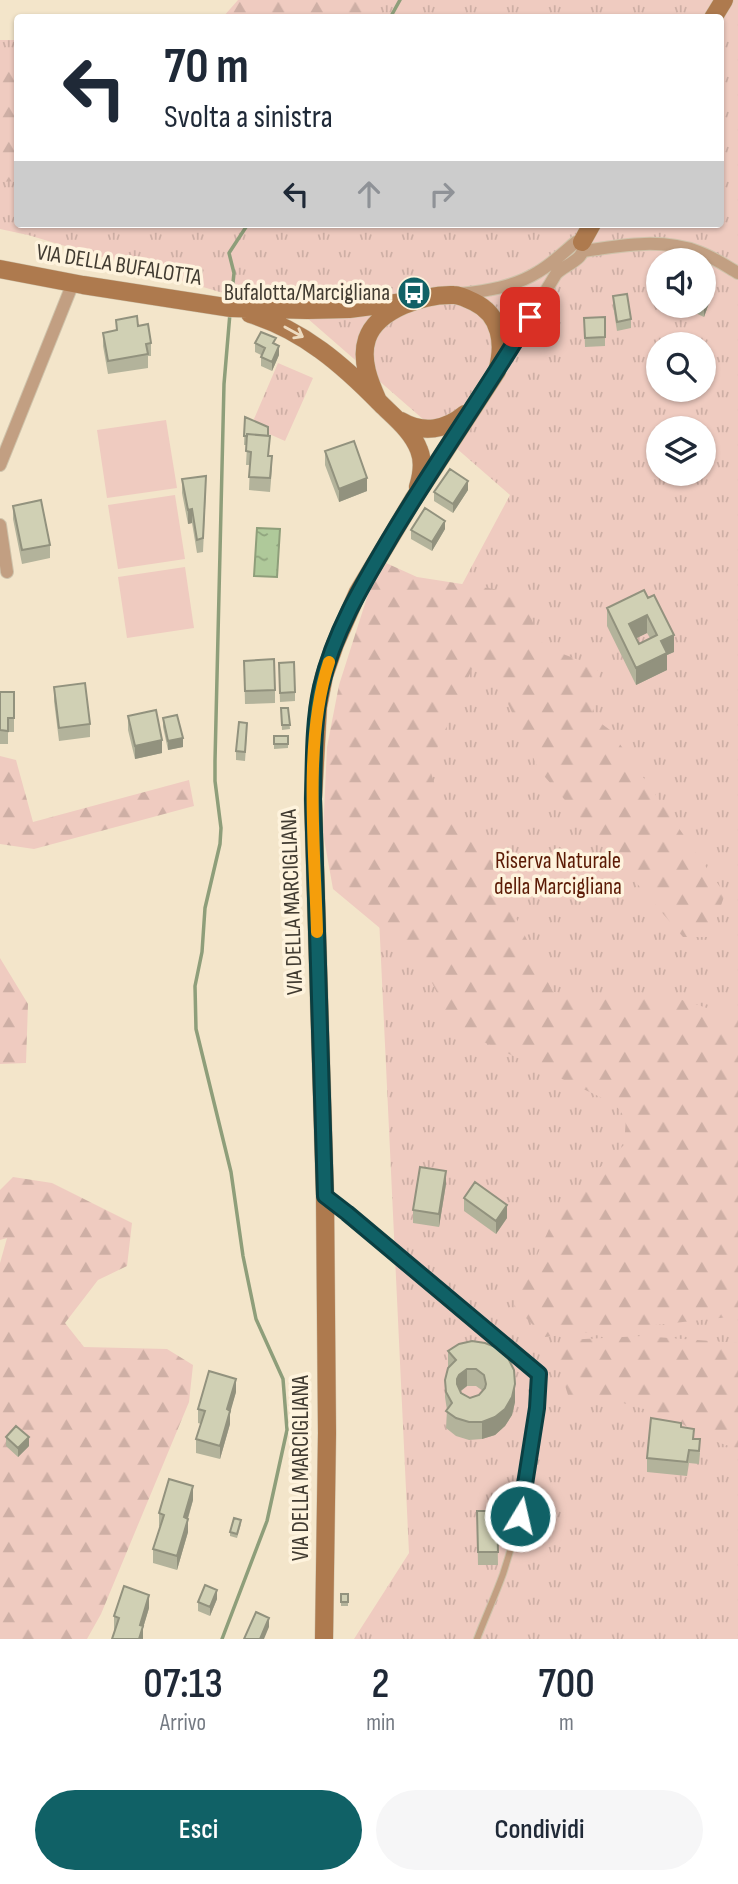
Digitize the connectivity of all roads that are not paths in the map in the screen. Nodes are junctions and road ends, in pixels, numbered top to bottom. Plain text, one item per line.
1 (590, 228) edge
2 (583, 246) junction
3 (0, 269) edge
4 (738, 273) edge
5 (73, 283) junction
6 (456, 295) junction
7 (414, 300) junction
8 (231, 308) junction
9 (497, 371) junction
10 (378, 401) junction
11 (473, 408) junction
12 (394, 417) junction
13 (0, 465) edge
14 (413, 500) junction
15 (0, 524) edge
16 (7, 572) dead end
17 (325, 1196) junction
18 (324, 1639) edge
19 (477, 1639) edge

1 - 2 street, VIA DELLA MARCIGLIANA
2 - 4 street
2 - 6 street, VIA DELLA MARCIGLIANA
2 - 9 street, VIA DELLA MARCIGLIANA
3 - 5 street, VIA DELLA BUFALOTTA
5 - 8 street, VIA DELLA BUFALOTTA
5 - 13 street
6 - 7 street
6 - 9 street
7 - 8 street, VIA DELLA BUFALOTTA
7 - 10 street
8 -> 10 street, VIA DELLA BUFALOTTA
9 - 11 street, VIA DELLA MARCIGLIANA
10 - 12 street, VIA DELLA BUFALOTTA
11 - 12 street
11 - 14 street, VIA DELLA MARCIGLIANA
12 - 14 street, VIA DELLA BUFALOTTA
14 - 17 street, VIA DELLA MARCIGLIANA
15 - 16 street
17 - 18 street, VIA DELLA MARCIGLIANA
17 - 19 lane

